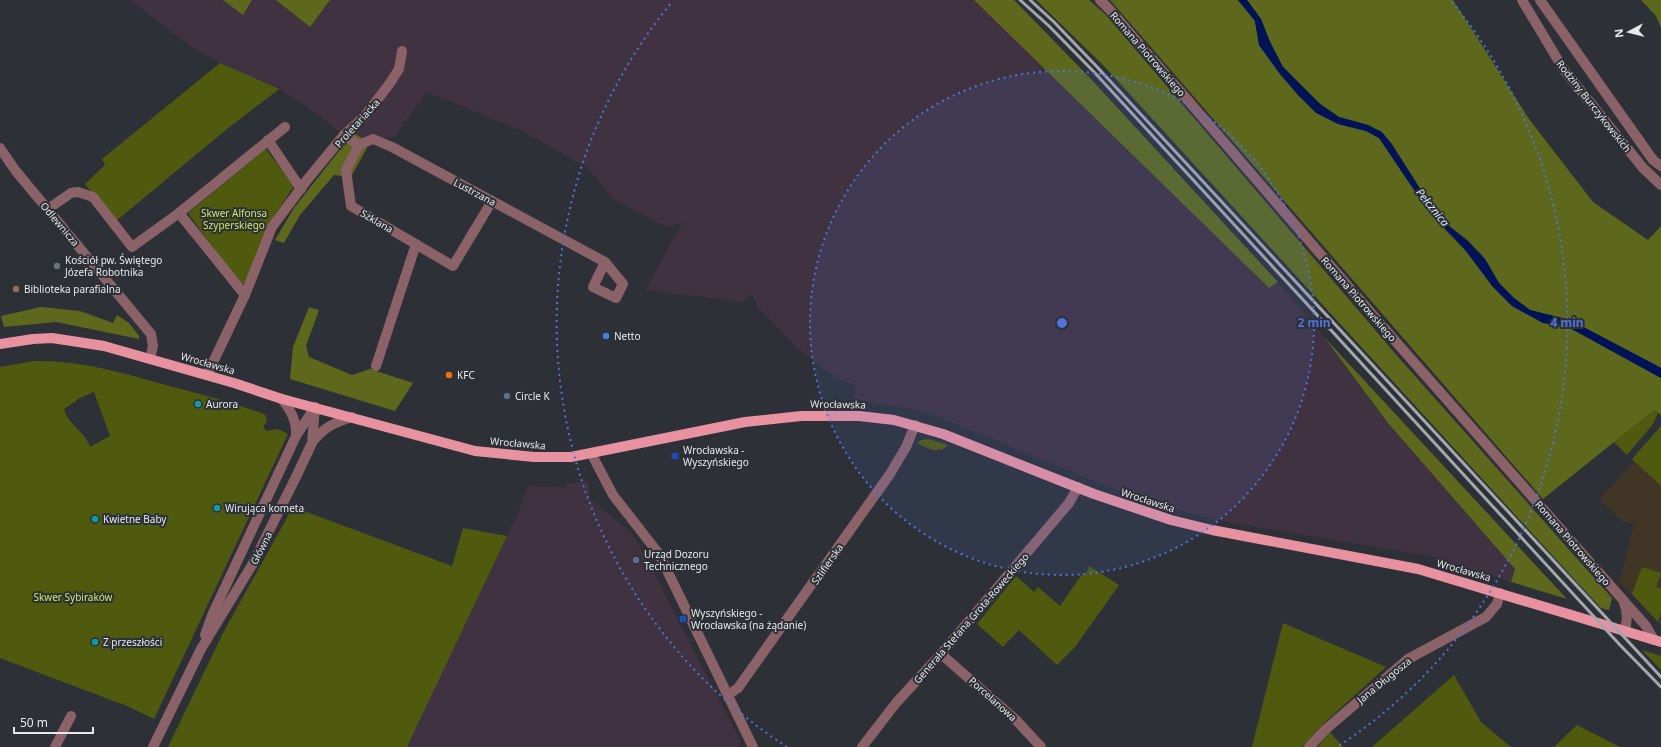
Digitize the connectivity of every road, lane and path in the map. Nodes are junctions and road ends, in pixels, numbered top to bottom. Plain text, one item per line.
1 (1100, 0) edge
2 (1522, 0) edge
3 (1540, 0) edge
4 (402, 51) dead end
5 (285, 127) dead end
6 (344, 135) junction
7 (268, 140) junction
8 (359, 145) junction
9 (0, 148) edge
10 (1661, 166) edge
11 (1661, 185) edge
12 (301, 189) junction
13 (492, 201) junction
14 (48, 209) junction
15 (179, 213) junction
16 (416, 244) junction
17 (605, 262) dead end
18 (245, 296) junction
19 (0, 344) edge
20 (150, 359) junction
21 (376, 366) dead end
22 (207, 376) junction
23 (282, 399) junction
24 (315, 407) junction
25 (352, 417) junction
26 (915, 425) junction
27 (296, 436) junction
28 (312, 443) junction
29 (591, 453) junction
30 (1078, 488) junction
31 (1500, 593) junction
32 (1621, 597) junction
33 (1625, 631) junction
34 (1658, 641) edge
35 (201, 649) junction
36 (941, 654) junction
37 (728, 695) junction
38 (71, 716) dead end
39 (55, 747) edge
40 (153, 747) edge
41 (753, 747) edge
42 (862, 747) edge
43 (1041, 747) edge
44 (1309, 747) edge

1 - 32 street, Romana Piotrowskiego
2 - 11 street, Rodziny Burczykowskich
3 - 10 street, Rodziny Burczykowskich
4 - 6 street, Proletariacka
5 - 7 street
6 - 8 street
6 - 12 street, Proletariacka
7 - 12 street
7 - 15 street
8 - 13 street, Lustrzana
8 - 16 street, Szklana
9 - 14 street, Odlewnicza
12 - 18 street, Proletariacka
13 - 16 street, Szklana
13 - 17 street, Lustrzana
14 - 15 street
14 - 20 street, Odlewnicza
15 - 18 street
16 - 21 street
18 - 22 street, Proletariacka
19 - 20 main road, Wrocławska
20 - 22 main road, Wrocławska
22 - 23 main road, Wrocławska
23 - 24 main road, Wrocławska
23 - 27 street
24 - 25 main road, Wrocławska
24 - 27 street, Główna
24 - 28 street, Główna
25 - 28 street, Główna
25 - 29 main road, Wrocławska
26 - 29 main road, Wrocławska
26 - 30 main road, Wrocławska
26 - 37 street, Szlifierska
27 - 35 street, Główna
28 - 35 street, Główna
29 - 37 street
30 - 31 main road, Wrocławska
30 - 36 street, Generała Stefana Grota-Roweckiego
31 - 33 main road, Wrocławska
31 - 44 street, Jana Długosza
32 - 33 street, Romana Piotrowskiego
32 - 34 street, Romana Piotrowskiego
33 - 34 main road, Wrocławska
35 - 40 street, Główna
36 - 42 street, Generała Stefana Grota-Roweckiego
36 - 43 street, Porcelanowa
37 - 41 street
38 - 39 street

